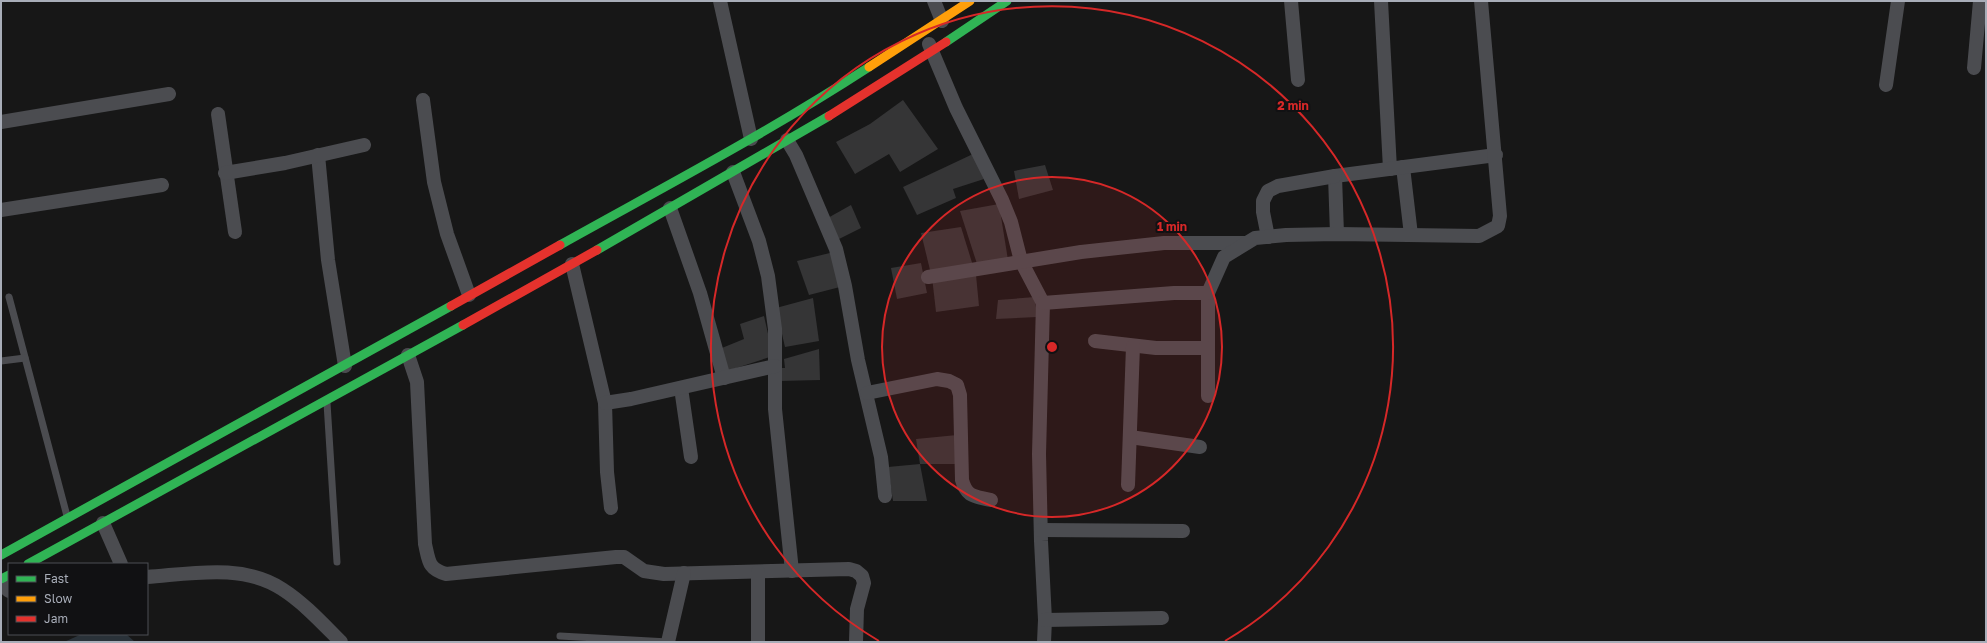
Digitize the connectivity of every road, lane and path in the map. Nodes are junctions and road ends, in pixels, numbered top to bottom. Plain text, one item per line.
1 (720, 1) edge
2 (934, 1) edge
3 (970, 1) edge
4 (1007, 1) edge
5 (1292, 1) edge
6 (1381, 1) edge
7 (1481, 1) edge
8 (1898, 1) edge
9 (1980, 1) edge
10 (942, 20) junction
11 (923, 33) junction
12 (933, 52) junction
13 (1974, 68) dead end
14 (1298, 80) dead end
15 (1886, 85) dead end
16 (169, 94) dead end
17 (423, 100) dead end
18 (218, 114) dead end
19 (1, 122) edge
20 (751, 138) junction
21 (786, 140) junction
22 (364, 145) dead end
23 (318, 155) junction
24 (1496, 155) junction
25 (1396, 168) junction
26 (733, 172) junction
27 (225, 173) junction
28 (1335, 176) junction
29 (162, 185) dead end
30 (670, 208) junction
31 (1, 210) edge
32 (234, 232) dead end
33 (1337, 234) junction
34 (1410, 235) junction
35 (1268, 237) junction
36 (1246, 243) junction
37 (1021, 261) junction
38 (572, 264) junction
39 (928, 277) dead end
40 (1208, 293) junction
41 (469, 295) junction
42 (9, 297) dead end
43 (1043, 303) junction
44 (1095, 341) dead end
45 (1133, 346) junction
46 (1208, 348) junction
47 (408, 355) junction
48 (25, 358) junction
49 (1, 361) edge
50 (345, 366) junction
51 (776, 366) junction
52 (724, 378) junction
53 (681, 388) junction
54 (867, 393) junction
55 (1208, 396) dead end
56 (327, 399) junction
57 (604, 402) junction
58 (1130, 437) junction
59 (1200, 447) dead end
60 (691, 457) dead end
61 (1128, 485) dead end
62 (886, 496) dead end
63 (991, 500) dead end
64 (611, 508) dead end
65 (67, 518) junction
66 (103, 523) junction
67 (1040, 530) junction
68 (1183, 531) dead end
69 (1, 555) edge
70 (337, 562) dead end
71 (30, 563) edge
72 (121, 563) edge
73 (792, 571) junction
74 (758, 572) junction
75 (684, 573) junction
76 (148, 578) edge
77 (1162, 618) dead end
78 (1045, 620) junction
79 (560, 636) dead end
80 (341, 642) edge
81 (668, 642) edge
82 (758, 642) edge
83 (856, 642) edge
84 (1044, 642) edge

1 - 20 street
2 - 10 street
3 - 10 main road
4 - 12 main road
5 - 14 street
6 - 25 street
7 - 24 street
8 - 15 street
9 - 13 street
10 - 11 main road
11 - 12 street
11 - 20 main road
12 - 21 main road
12 - 37 street
16 - 19 street
17 - 41 street
18 - 27 street
20 - 41 main road
21 - 26 main road
21 - 54 street
22 - 23 street
23 - 27 street
23 - 50 street
24 - 25 street
24 - 34 street
25 - 28 street
25 - 34 street
26 - 30 main road
26 - 51 street
27 - 32 street
28 - 33 street
28 - 35 street
29 - 31 street
30 - 38 main road
30 - 52 street
33 - 34 street
33 - 35 street
35 - 36 street
36 - 37 street
36 - 40 street
37 - 39 street
37 - 43 street
38 - 47 main road
38 - 57 street
40 - 43 street
40 - 46 street
41 - 50 main road
42 - 48 lane
43 - 67 street
44 - 45 street
45 - 46 street
45 - 58 street
46 - 55 street
47 - 56 main road
47 - 75 street
48 - 49 lane
48 - 65 lane
50 - 65 main road
51 - 52 street
51 - 73 street
52 - 53 street
53 - 57 street
53 - 60 street
54 - 62 street
54 - 63 street
56 - 66 main road
56 - 70 lane
57 - 64 street
58 - 59 street
58 - 61 street
65 - 69 main road
66 - 71 main road
66 - 72 street
67 - 68 street
67 - 78 street
73 - 74 street
73 - 83 street
74 - 75 street
74 - 82 street
75 - 81 street
76 - 80 street
77 - 78 street
78 - 84 street
79 - 81 lane

